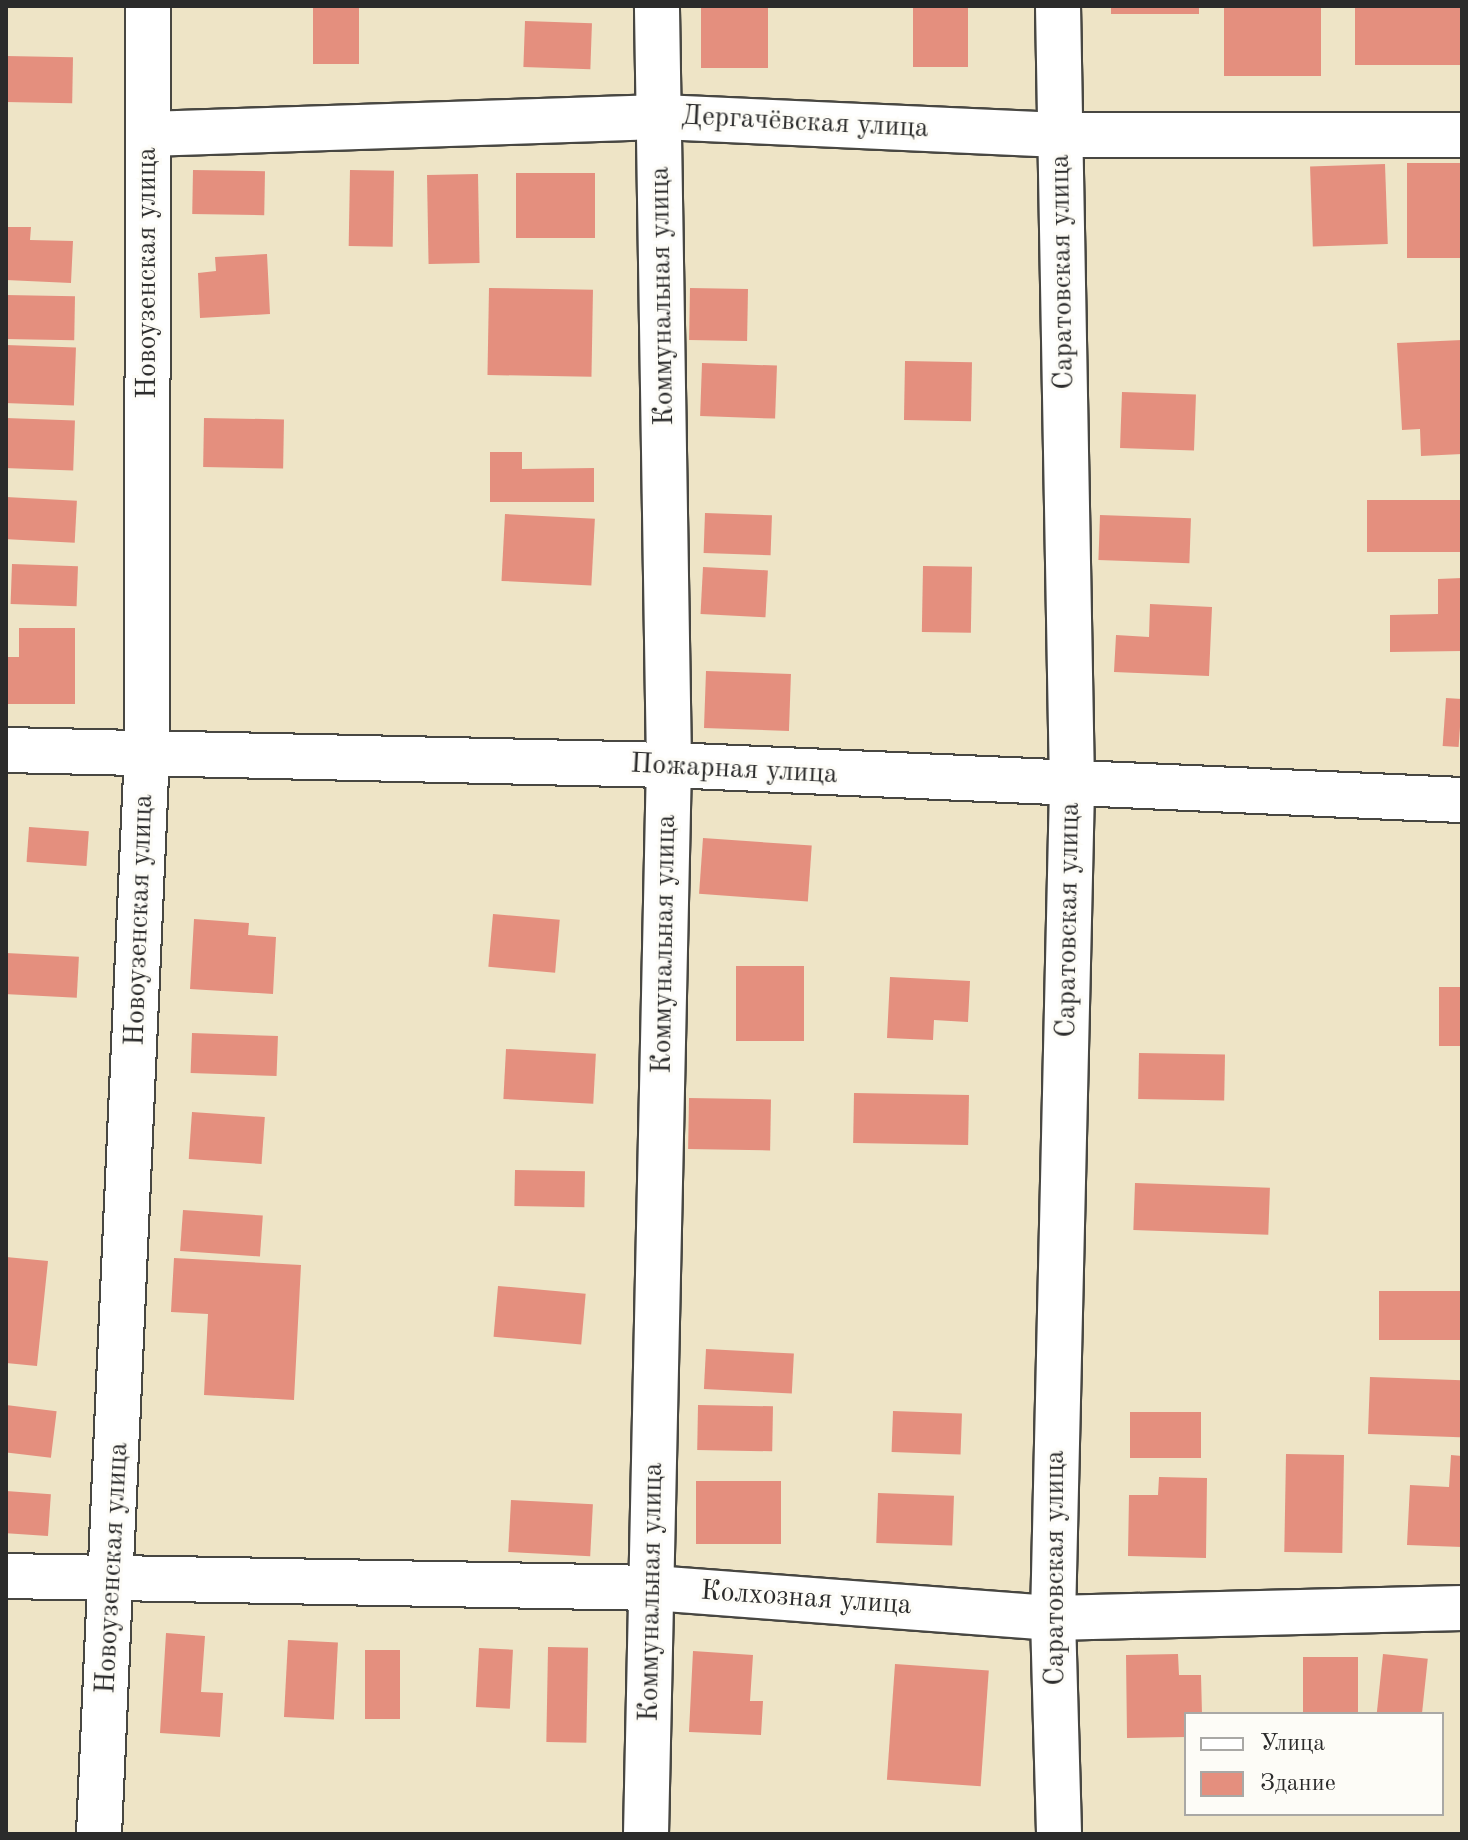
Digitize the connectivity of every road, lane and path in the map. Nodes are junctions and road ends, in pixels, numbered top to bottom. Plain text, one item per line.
1 (148, 6) edge
2 (657, 6) edge
3 (1058, 6) edge
4 (661, 117) junction
5 (148, 134) junction
6 (1060, 135) junction
7 (1462, 135) edge
8 (6, 750) edge
9 (147, 753) junction
10 (669, 765) junction
11 (1072, 788) junction
12 (1462, 800) edge
13 (6, 1576) edge
14 (114, 1578) junction
15 (653, 1588) junction
16 (1462, 1608) edge
17 (1053, 1618) junction
18 (99, 1834) edge
19 (646, 1834) edge
20 (1059, 1834) edge

1 - 5 street, Новоузенская улица
2 - 4 street, Коммунальная улица
3 - 6 street, Саратовская улица
4 - 5 street, Дергачёвская улица
4 - 6 street, Дергачёвская улица
4 - 10 street, Коммунальная улица
5 - 9 street, Новоузенская улица
6 - 7 street, Дергачёвская улица
6 - 11 street, Саратовская улица
8 - 9 street, Пожарная улица
9 - 10 street, Пожарная улица
9 - 14 street, Новоузенская улица
10 - 11 street, Пожарная улица
10 - 15 street, Коммунальная улица
11 - 12 street, Пожарная улица
11 - 17 street, Саратовская улица
13 - 14 street, Колхозная улица
14 - 15 street, Колхозная улица
14 - 18 street, Новоузенская улица
15 - 17 street, Колхозная улица
15 - 19 street, Коммунальная улица
16 - 17 street, Колхозная улица
17 - 20 street, Саратовская улица

